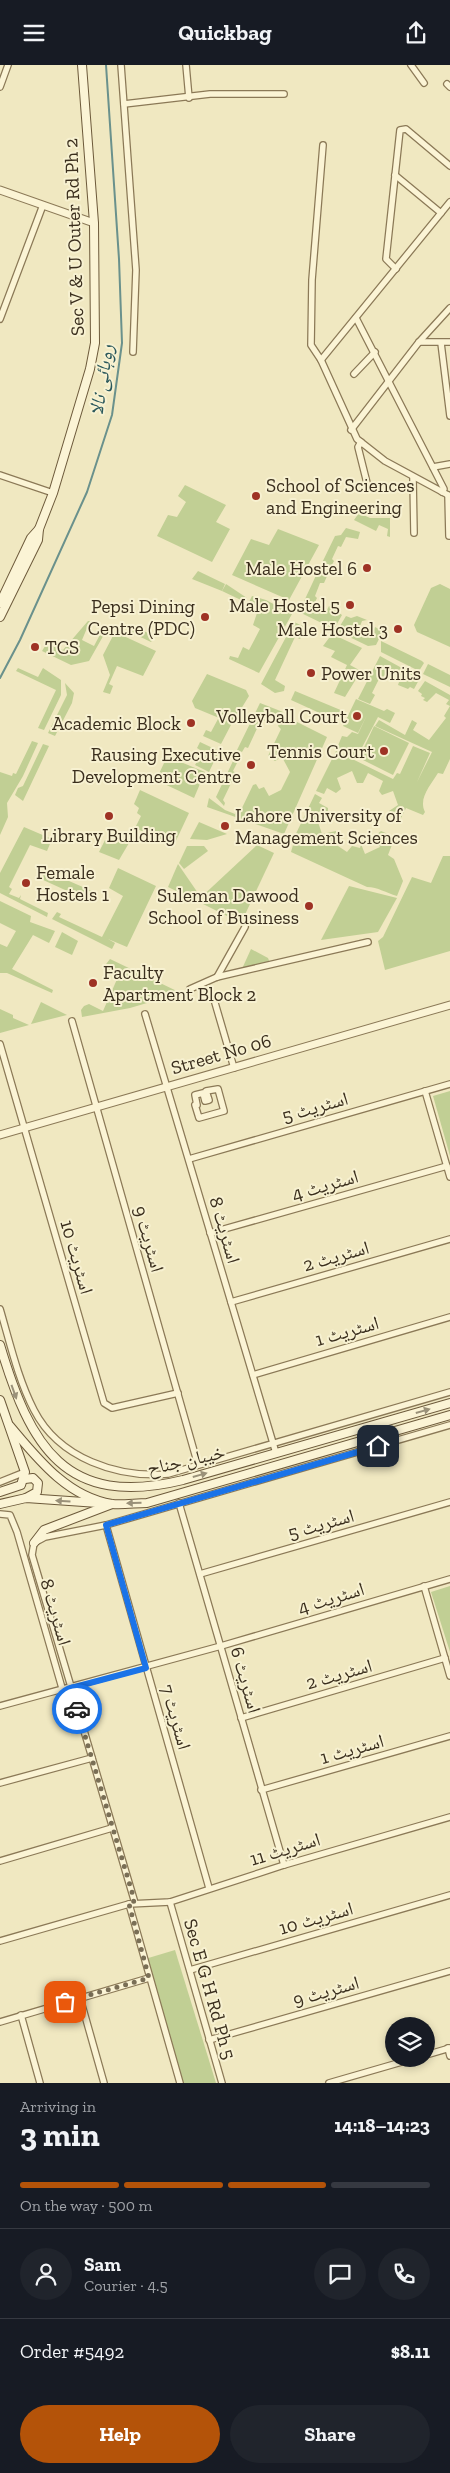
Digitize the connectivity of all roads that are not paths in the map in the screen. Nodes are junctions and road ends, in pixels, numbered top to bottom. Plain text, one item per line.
1 (8, 65) edge
2 (82, 65) edge
3 (121, 65) edge
4 (186, 65) edge
5 (411, 65) edge
6 (424, 83) dead end
7 (0, 87) edge
8 (284, 94) dead end
9 (189, 97) junction
10 (124, 104) junction
11 (323, 145) dead end
12 (450, 166) edge
13 (395, 175) junction
14 (0, 190) edge
15 (450, 202) edge
16 (44, 205) junction
17 (441, 213) junction
18 (94, 223) junction
19 (396, 269) junction
20 (450, 308) edge
21 (356, 318) junction
22 (0, 319) edge
23 (419, 342) junction
24 (450, 342) edge
25 (441, 343) junction
26 (133, 352) dead end
27 (375, 352) junction
28 (321, 360) junction
29 (354, 373) dead end
30 (448, 381) edge
31 (389, 382) junction
32 (450, 416) edge
33 (352, 430) junction
34 (361, 442) junction
35 (450, 464) edge
36 (433, 467) junction
37 (0, 475) edge
38 (413, 478) junction
39 (368, 487) dead end
40 (53, 493) junction
41 (447, 495) edge
42 (39, 529) junction
43 (414, 533) dead end
44 (449, 536) edge
45 (0, 603) edge
46 (0, 617) edge
47 (245, 927) dead end
48 (368, 942) dead end
49 (217, 977) junction
50 (190, 989) dead end
51 (213, 996) dead end
52 (450, 1005) edge
53 (145, 1014) dead end
54 (72, 1021) dead end
55 (0, 1045) edge
56 (234, 1068) junction
57 (450, 1084) edge
58 (167, 1087) junction
59 (425, 1091) junction
60 (195, 1095) joint
61 (95, 1107) junction
62 (24, 1128) junction
63 (0, 1135) edge
64 (189, 1159) junction
65 (447, 1167) junction
66 (450, 1177) edge
67 (210, 1233) junction
68 (450, 1239) edge
69 (231, 1302) junction
70 (0, 1309) edge
71 (450, 1317) edge
72 (0, 1345) edge
73 (18, 1373) junction
74 (9, 1375) junction
75 (253, 1375) junction
76 (450, 1392) edge
77 (178, 1393) junction
78 (0, 1403) edge
79 (450, 1403) edge
80 (450, 1415) edge
81 (450, 1425) edge
82 (10, 1426) junction
83 (273, 1443) junction
84 (276, 1453) junction
85 (198, 1465) junction
86 (168, 1474) junction
87 (25, 1475) junction
88 (0, 1482) edge
89 (170, 1483) junction
90 (0, 1493) edge
91 (26, 1498) junction
92 (450, 1502) edge
93 (179, 1503) junction
94 (0, 1504) edge
95 (112, 1504) junction
96 (0, 1513) edge
97 (106, 1525) junction
98 (34, 1543) junction
99 (200, 1574) junction
100 (450, 1579) edge
101 (424, 1586) junction
102 (221, 1646) junction
103 (445, 1658) junction
104 (449, 1666) edge
105 (146, 1668) junction
106 (450, 1675) edge
107 (62, 1688) junction
108 (71, 1688) junction
109 (0, 1706) edge
110 (241, 1718) junction
111 (450, 1736) edge
112 (92, 1758) junction
113 (0, 1783) edge
114 (261, 1790) junction
115 (450, 1817) edge
116 (112, 1828) junction
117 (0, 1861) edge
118 (284, 1865) junction
119 (210, 1888) junction
120 (450, 1895) edge
121 (170, 1902) junction
122 (132, 1904) junction
123 (0, 1941) edge
124 (190, 1970) junction
125 (450, 1971) edge
126 (149, 1978) junction
127 (80, 1998) junction
128 (21, 2015) junction
129 (0, 2021) edge
130 (209, 2040) junction
131 (449, 2048) edge
132 (435, 2052) edge
133 (450, 2056) edge
134 (385, 2067) edge
135 (40, 2083) edge
136 (104, 2083) edge
137 (180, 2083) edge
138 (222, 2083) edge
139 (329, 2083) edge

1 - 7 street
2 - 18 main road, Sec V & U Outer Rd Ph 2
3 - 10 street
4 - 9 street
5 - 6 street
8 - 9 street
9 - 10 street
10 - 26 street
11 - 28 street
12 - 13 street
13 - 17 street
13 - 19 street
14 - 16 street
15 - 17 street
16 - 18 street
16 - 22 street
17 - 19 street
18 - 40 main road, Sec V & U Outer Rd Ph 2
19 - 21 street
20 - 23 street
21 - 27 street
21 - 28 street
23 - 25 street
23 - 31 street
24 - 25 street
25 - 30 street
27 - 29 street
27 - 31 street
28 - 33 street
30 - 32 street
31 - 33 street
31 - 36 street
33 - 34 street
34 - 38 street
34 - 39 street
35 - 36 street
36 - 41 street
37 - 40 street
38 - 41 street
38 - 43 street
40 - 42 main road, Sec V & U Outer Rd Ph 2
41 - 44 street
42 - 45 main road
42 - 46 main road
47 - 49 street
48 - 49 street
49 - 50 street
51 - 56 street
52 - 56 street, Street No 06
53 - 58 street, اسٹریٹ 8
54 - 61 street, اسٹریٹ 9
55 - 62 street, اسٹریٹ 10
56 - 58 street, Street No 06
57 - 59 street, اسٹریٹ 5
58 - 61 street, Street No 06
58 - 64 street, اسٹریٹ 8
59 - 64 street, اسٹریٹ 5
59 - 65 street
60 - 60 street
61 - 62 street, Street No 06
61 - 77 street, اسٹریٹ 9
62 - 63 street, Street No 06
62 - 77 street, اسٹریٹ 10
64 - 67 street, اسٹریٹ 8
65 - 66 street
65 - 67 street, اسٹریٹ 4
67 - 69 street, اسٹریٹ 8
68 - 69 street, اسٹریٹ 2
69 - 75 street, اسٹریٹ 8
70 - 73 street
71 - 75 street, اسٹریٹ 1
72 - 74 main road, خیبان جناح
73 - 74 street
73 - 86 street
74 -> 89 main road, خیبان جناح
75 - 83 street, اسٹریٹ 8
76 - 83 street
77 - 85 street, اسٹریٹ 9
78 - 82 main road, خیبان جناح
84 -> 79 main road, خیبان جناح
80 -> 95 main road, خیبان جناح
81 - 93 street
82 - 87 main road, خیبان جناح
82 - 95 main road, خیبان جناح
83 - 84 street, اسٹریٹ 8
83 - 85 street
89 -> 84 main road, خیبان جناح
85 - 86 street
86 - 89 street
87 - 88 street
87 - 90 main road
87 - 91 main road
91 - 94 main road
95 -> 91 main road
92 - 99 street, اسٹریٹ 5
93 - 97 street
93 - 99 street, اسٹریٹ 6
95 - 98 main road
96 - 107 street, اسٹریٹ 8
97 - 98 street
97 - 105 street, اسٹریٹ 7
98 - 108 street
99 - 102 street, اسٹریٹ 6
100 - 101 street, اسٹریٹ 4
101 - 102 street, اسٹریٹ 4
101 - 103 street
102 - 105 street, اسٹریٹ 4
102 - 110 street, اسٹریٹ 6
103 - 104 street
103 - 110 street, اسٹریٹ 2
104 - 106 street
105 - 108 street, اسٹریٹ 4
105 - 119 street, اسٹریٹ 7
107 - 108 street, اسٹریٹ 4
107 - 109 street, اسٹریٹ 4
108 - 112 street
110 - 114 street, اسٹریٹ 6
111 - 114 street, اسٹریٹ 1
112 - 113 street
112 - 116 street
114 - 118 street, اسٹریٹ 6
115 - 118 street, اسٹریٹ 11
116 - 117 street
116 - 122 street
118 - 119 street, اسٹریٹ 11
119 - 121 street, اسٹریٹ 11
120 - 124 street, اسٹریٹ 10
121 - 122 street, اسٹریٹ 11
121 - 124 street, Sec E G H Rd Ph 5
122 - 123 street, اسٹریٹ 11
122 - 126 street
124 - 130 street, Sec E G H Rd Ph 5
125 - 130 street, اسٹریٹ 9
126 - 127 street
126 - 137 street
127 - 128 street
127 - 136 street
128 - 129 street
128 - 135 street
130 - 138 street, Sec E G H Rd Ph 5
131 - 132 street
131 - 133 street
134 - 139 street

